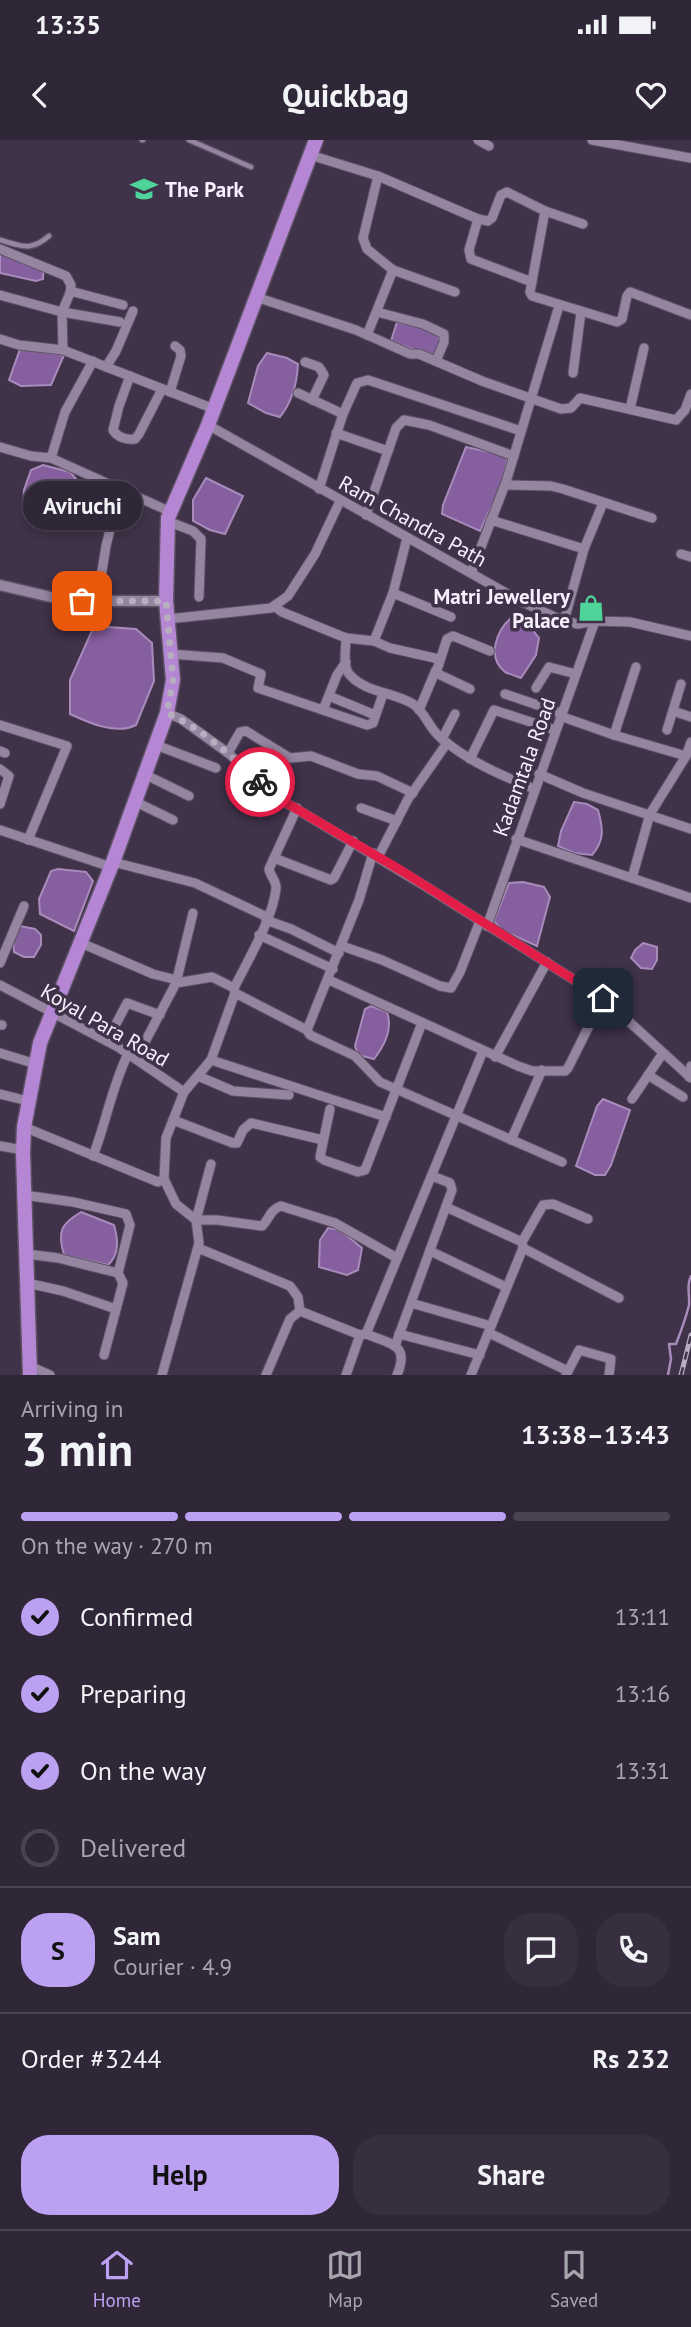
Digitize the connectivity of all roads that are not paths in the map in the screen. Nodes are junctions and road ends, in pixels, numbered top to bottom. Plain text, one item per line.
1 (189, 140) edge
2 (316, 140) edge
3 (478, 140) edge
4 (592, 140) edge
5 (489, 146) dead end
6 (310, 155) junction
7 (691, 158) edge
8 (251, 167) dead end
9 (377, 176) junction
10 (545, 211) junction
11 (478, 219) junction
12 (583, 224) dead end
13 (50, 236) dead end
14 (0, 240) edge
15 (0, 248) edge
16 (393, 270) junction
17 (532, 282) junction
18 (455, 292) dead end
19 (70, 293) junction
20 (0, 295) edge
21 (256, 298) junction
22 (123, 305) dead end
23 (559, 306) junction
24 (133, 311) dead end
25 (62, 312) junction
26 (377, 312) junction
27 (581, 312) junction
28 (691, 314) edge
29 (120, 322) dead end
30 (367, 335) junction
31 (0, 339) edge
32 (175, 346) dead end
33 (644, 348) dead end
34 (63, 350) junction
35 (436, 361) junction
36 (93, 362) junction
37 (305, 362) dead end
38 (106, 367) junction
39 (573, 373) dead end
40 (130, 376) junction
41 (166, 390) junction
42 (298, 393) dead end
43 (691, 394) edge
44 (312, 400) junction
45 (531, 400) junction
46 (214, 409) junction
47 (630, 409) junction
48 (343, 414) junction
49 (687, 415) edge
50 (208, 425) junction
51 (521, 431) junction
52 (337, 433) junction
53 (0, 447) edge
54 (388, 451) junction
55 (514, 456) junction
56 (51, 458) junction
57 (505, 485) junction
58 (120, 489) junction
59 (319, 489) junction
60 (340, 501) junction
61 (603, 503) junction
62 (366, 515) junction
63 (169, 517) junction
64 (652, 518) dead end
65 (491, 520) junction
66 (407, 538) junction
67 (584, 549) junction
68 (681, 554) dead end
69 (691, 557) edge
70 (471, 573) junction
71 (0, 585) edge
72 (393, 593) junction
73 (199, 597) dead end
74 (166, 601) junction
75 (96, 602) junction
76 (274, 606) junction
77 (451, 617) dead end
78 (169, 620) junction
79 (565, 621) junction
80 (595, 621) junction
81 (691, 636) edge
82 (346, 638) junction
83 (374, 641) junction
84 (490, 651) dead end
85 (171, 653) junction
86 (439, 659) junction
87 (346, 662) junction
88 (636, 667) dead end
89 (436, 670) junction
90 (576, 674) junction
91 (681, 684) dead end
92 (536, 688) dead end
93 (470, 689) dead end
94 (383, 694) junction
95 (505, 694) dead end
96 (329, 696) junction
97 (323, 710) junction
98 (419, 710) junction
99 (673, 711) junction
100 (167, 713) junction
101 (455, 714) dead end
102 (375, 715) junction
103 (561, 715) junction
104 (691, 717) edge
105 (0, 726) edge
106 (555, 730) junction
107 (667, 730) dead end
108 (614, 735) junction
109 (444, 741) junction
110 (691, 742) edge
111 (156, 745) junction
112 (228, 753) junction
113 (686, 756) junction
114 (470, 759) junction
115 (216, 768) dead end
116 (0, 769) edge
117 (539, 774) junction
118 (146, 775) junction
119 (534, 789) junction
120 (413, 793) junction
121 (188, 796) dead end
122 (136, 802) junction
123 (0, 804) edge
124 (297, 808) junction
125 (362, 808) dead end
126 (650, 814) junction
127 (173, 820) dead end
128 (397, 821) junction
129 (691, 829) edge
130 (0, 830) edge
131 (516, 839) junction
132 (28, 840) junction
133 (353, 841) junction
134 (376, 855) junction
135 (274, 858) junction
136 (112, 864) junction
137 (632, 878) junction
138 (691, 898) edge
139 (24, 905) dead end
140 (193, 913) dead end
141 (266, 918) junction
142 (483, 924) junction
143 (259, 935) junction
144 (81, 943) junction
145 (340, 950) junction
146 (547, 962) junction
147 (0, 963) edge
148 (333, 969) junction
149 (329, 980) junction
150 (176, 982) junction
151 (0, 985) edge
152 (235, 991) junction
153 (603, 998) junction
154 (52, 1013) junction
155 (160, 1015) junction
156 (422, 1023) junction
157 (307, 1030) junction
158 (107, 1041) junction
159 (483, 1051) junction
160 (663, 1053) junction
161 (0, 1054) edge
162 (132, 1057) junction
163 (495, 1057) junction
164 (211, 1060) junction
165 (36, 1064) junction
166 (691, 1066) edge
167 (542, 1070) junction
168 (648, 1075) junction
169 (198, 1076) junction
170 (690, 1078) edge
171 (395, 1087) junction
172 (184, 1092) junction
173 (0, 1094) edge
174 (289, 1096) dead end
175 (683, 1097) dead end
176 (632, 1099) dead end
177 (28, 1101) junction
178 (330, 1109) dead end
179 (456, 1116) junction
180 (386, 1117) junction
181 (173, 1120) junction
182 (24, 1127) junction
183 (323, 1140) junction
184 (511, 1140) junction
185 (0, 1146) edge
186 (23, 1150) junction
187 (93, 1156) junction
188 (562, 1162) dead end
189 (211, 1164) dead end
190 (432, 1176) junction
191 (164, 1179) junction
192 (24, 1195) junction
193 (446, 1207) junction
194 (588, 1219) dead end
195 (196, 1220) junction
196 (522, 1245) junction
197 (198, 1248) junction
198 (430, 1251) junction
199 (26, 1254) junction
200 (397, 1258) junction
201 (118, 1273) junction
202 (27, 1283) junction
203 (506, 1287) junction
204 (619, 1298) dead end
205 (411, 1303) junction
206 (116, 1309) junction
207 (300, 1311) junction
208 (490, 1330) junction
209 (399, 1334) junction
210 (363, 1335) junction
211 (395, 1346) junction
212 (104, 1355) dead end
213 (480, 1355) junction
214 (30, 1370) edge
215 (567, 1373) edge
216 (50, 1375) edge
217 (162, 1375) edge
218 (266, 1375) edge
219 (346, 1375) edge
220 (397, 1375) edge
221 (471, 1375) edge
222 (609, 1375) edge

1 - 8 lane
2 - 6 main road
3 - 5 street
4 - 7 street
6 - 9 street
6 - 21 main road
9 - 11 street
9 - 16 street
10 - 11 street
10 - 12 street
10 - 17 street
11 - 17 street
13 - 14 lane
15 - 19 street
16 - 18 street
16 - 26 street
17 - 23 street
19 - 22 street
19 - 25 street
20 - 25 street
21 - 30 street
21 - 46 main road
23 - 27 street
23 - 45 street
24 - 38 street
25 - 29 street
25 - 34 street
26 - 30 street
26 - 35 street
27 - 28 street
27 - 39 street
30 - 35 street
31 - 34 street
32 - 41 street
33 - 47 street
34 - 36 street
35 - 45 street
36 - 38 street
36 - 56 street
37 - 44 street
38 - 40 street
40 - 41 street
40 - 41 street
41 - 46 street
42 - 44 street
43 - 49 street
44 - 48 street
45 - 47 street
45 - 51 street
46 - 50 main road
47 - 49 street
48 - 51 street
48 - 52 street
50 - 59 street, Ram Chandra Path
50 - 63 main road
51 - 55 street
52 - 54 street
52 - 59 street
53 - 56 street
54 - 55 street
54 - 62 street
55 - 57 street
56 - 58 street
57 - 61 street
57 - 65 street
58 - 63 street
58 - 75 street
59 - 60 street, Ram Chandra Path
60 - 62 street, Ram Chandra Path
60 - 76 street
61 - 64 street
61 - 67 street
62 - 66 street, Ram Chandra Path
63 - 73 street
63 - 74 main road
65 - 67 street
65 - 70 street
66 - 70 street, Ram Chandra Path
66 - 72 street
67 - 79 street
68 - 69 street
70 - 79 street, Ram Chandra Path
71 - 75 street
72 - 77 street
72 - 83 street
74 - 75 street
74 - 78 main road
76 - 78 street
76 - 82 street
78 - 85 main road
79 - 80 street, Ram Chandra Path
80 - 81 street, Ram Chandra Path
80 - 90 street, Kadamtala Road
82 - 83 street
82 - 87 street
83 - 86 street
84 - 86 street
85 - 97 street
85 - 100 main road
86 - 89 street
87 - 94 street
87 - 96 street
88 - 108 street
89 - 93 street
89 - 98 street
90 - 92 street
90 - 103 street, Kadamtala Road
91 - 99 street
94 - 98 street
94 - 102 street
95 - 103 street
96 - 97 street
96 - 102 street
97 - 102 street
98 - 109 street
99 - 104 street
99 - 107 street
100 - 111 main road
100 - 112 street
101 - 109 street
103 - 106 street, Kadamtala Road
103 - 108 street
105 - 132 street
106 - 114 street
106 - 117 street, Kadamtala Road
108 - 113 street
109 - 114 street
109 - 120 street
110 - 113 street
111 - 115 street
111 - 118 main road
112 - 120 street
112 - 124 street
113 - 126 street
114 - 119 street
116 - 123 street
117 - 119 street, Kadamtala Road
117 - 126 street
118 - 121 street
118 - 122 main road
119 - 131 street, Kadamtala Road
120 - 128 street
122 - 127 street
122 - 136 main road
124 - 133 street
124 - 135 street
125 - 128 street
126 - 129 street
126 - 137 street
128 - 134 street
130 - 132 street
131 - 137 street
131 - 142 street, Kadamtala Road
132 - 136 street
133 - 134 street
133 - 135 street
134 - 142 street
134 - 145 street
135 - 141 street
136 - 141 street
136 - 144 main road
137 - 138 street
139 - 147 street
140 - 150 street
141 - 143 street
141 - 145 street
142 - 145 street, Kadamtala Road
142 - 146 street
143 - 148 street
143 - 152 street
144 - 150 street
144 - 154 main road
145 - 148 street
146 - 153 street
146 - 163 street
148 - 149 street
149 - 156 street
149 - 157 street
150 - 152 street
150 - 155 street
151 - 154 street, Koyal Para Road
152 - 157 street
152 - 164 street
153 - 160 street
153 - 167 street
154 - 158 street, Koyal Para Road
154 - 165 main road
155 - 158 street
155 - 162 street
156 - 159 street
156 - 171 street
157 - 171 street
158 - 162 street, Koyal Para Road
159 - 163 street
159 - 179 street
160 - 168 street
160 - 170 street
161 - 165 street
162 - 172 street, Koyal Para Road
162 - 187 street
163 - 167 street
164 - 169 street
164 - 180 street
165 - 177 main road
166 - 170 street
167 - 184 street
168 - 175 street
168 - 176 street
169 - 172 street
169 - 174 street
171 - 179 street
171 - 180 street
172 - 181 street, Koyal Para Road
173 - 177 street
177 - 182 main road
178 - 183 street
179 - 184 street
179 - 190 street
180 - 183 street
181 - 183 street
181 - 191 street, Koyal Para Road
182 - 186 main road
182 - 187 street
184 - 188 street
185 - 186 street
186 - 192 main road
187 - 191 street
189 - 195 street
190 - 193 street
190 - 200 street
191 - 195 street
192 - 199 main road
192 - 201 street
193 - 196 street
193 - 198 street
194 - 196 street
195 - 197 street
195 - 200 street
196 - 203 street
196 - 204 street
197 - 207 street
197 - 217 street
198 - 203 street
198 - 205 street
199 - 201 street
199 - 202 main road
200 - 210 street
201 - 206 street
202 - 206 street
202 - 214 main road
203 - 208 street
205 - 208 street
205 - 209 street
206 - 212 street
207 - 210 street
207 - 218 street
208 - 213 street
208 - 215 street
209 - 211 street
209 - 213 street
210 - 211 street
210 - 219 street
211 - 220 street
213 - 221 street
214 - 216 street
215 - 222 street

